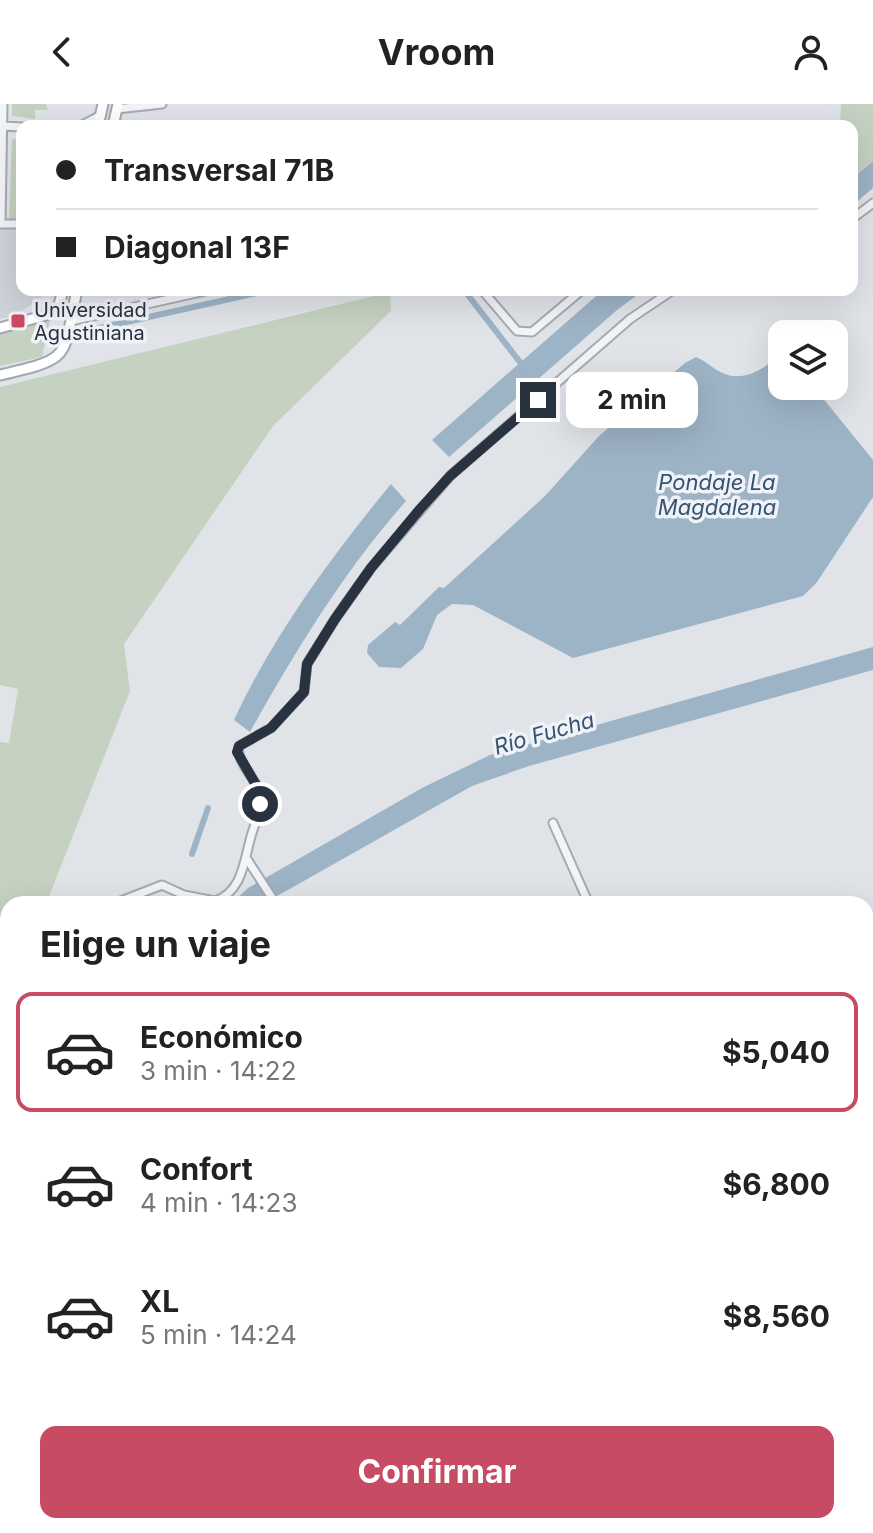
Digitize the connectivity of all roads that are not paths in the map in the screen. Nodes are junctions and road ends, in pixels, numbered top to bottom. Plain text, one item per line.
1 (3, 104) edge
2 (162, 104) edge
3 (117, 106) edge
4 (3, 126) junction
5 (16, 127) edge
6 (0, 224) edge
7 (61, 296) edge
8 (76, 296) edge
9 (183, 296) edge
10 (488, 296) edge
11 (575, 296) edge
12 (664, 296) edge
13 (57, 312) junction
14 (71, 321) junction
15 (0, 328) edge
16 (0, 375) edge
17 (553, 823) dead end
18 (247, 859) junction
19 (134, 896) edge
20 (189, 896) edge
21 (222, 896) edge
22 (272, 896) edge
23 (585, 896) edge

1 - 4 street
2 - 3 street
4 - 5 street
4 - 6 street
7 - 13 main road
8 - 14 main road
9 - 14 street
10 - 11 street
12 - 18 street
13 - 14 main road
13 - 15 main road
14 - 16 main road
17 - 23 street
18 - 21 street
18 - 22 street
19 - 20 street

